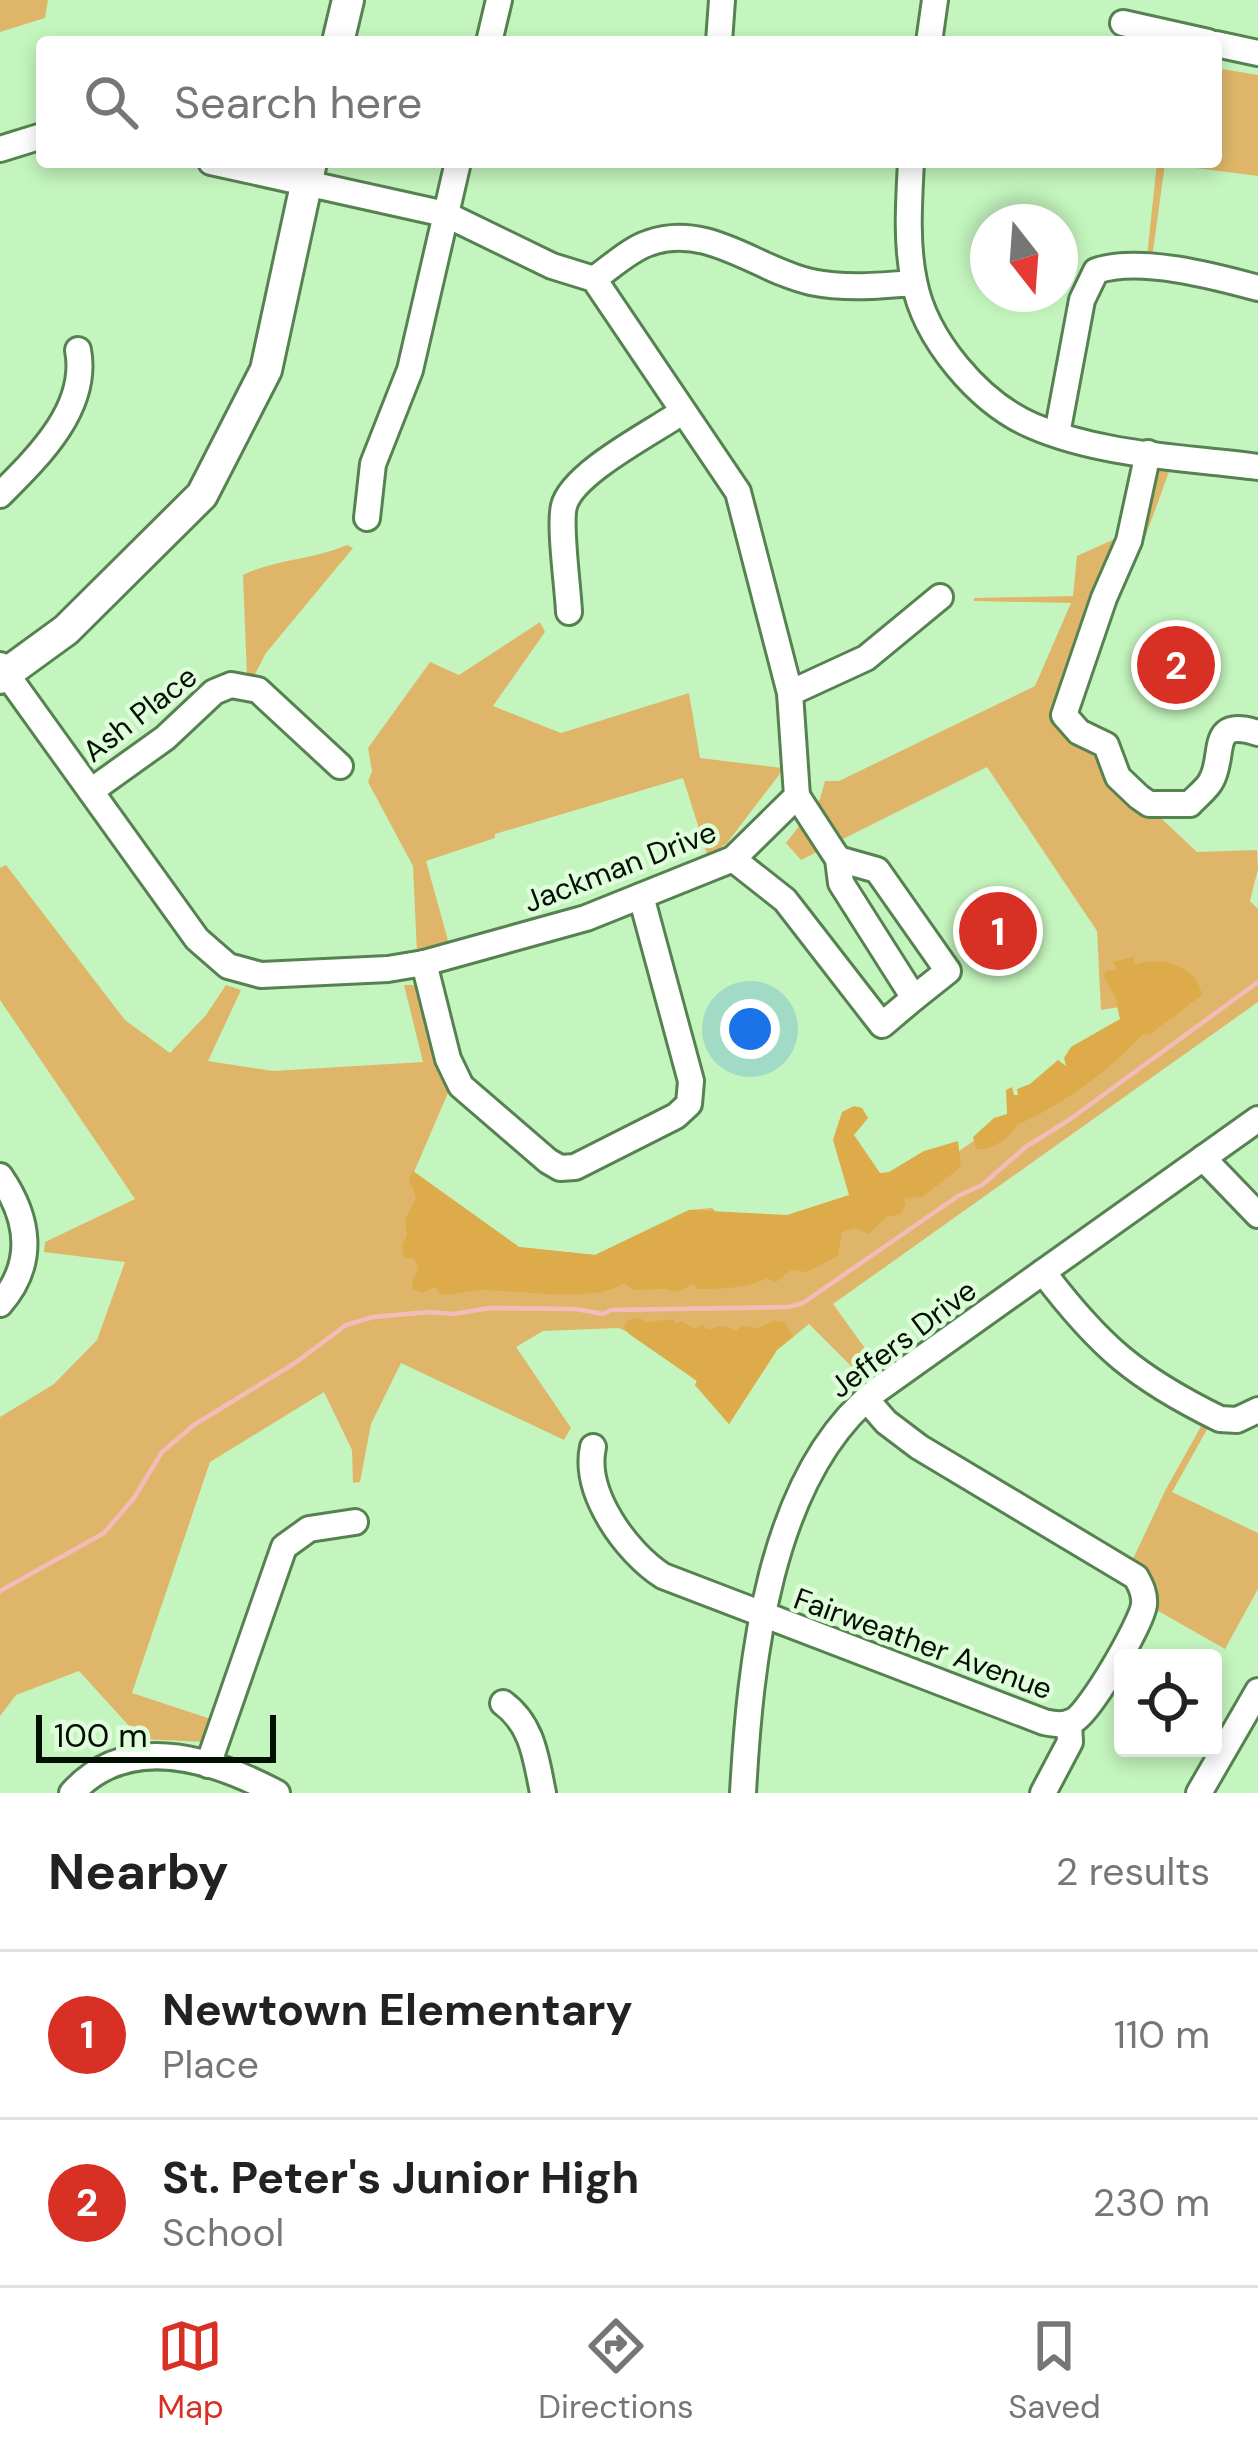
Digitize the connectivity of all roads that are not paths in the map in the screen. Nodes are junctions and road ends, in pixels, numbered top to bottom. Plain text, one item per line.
1 (348, 0) edge
2 (499, 0) edge
3 (722, 0) edge
4 (935, 0) edge
5 (1123, 22) dead end
6 (339, 36) edge
7 (490, 36) edge
8 (719, 36) edge
9 (930, 36) edge
10 (1182, 36) edge
11 (1222, 45) edge
12 (1258, 53) edge
13 (36, 138) edge
14 (0, 149) edge
15 (264, 168) edge
16 (456, 168) edge
17 (911, 168) edge
18 (308, 173) edge
19 (445, 214) junction
20 (594, 279) junction
21 (914, 284) junction
22 (1258, 288) edge
23 (78, 350) dead end
24 (682, 412) junction
25 (1057, 434) junction
26 (1148, 453) junction
27 (1258, 467) edge
28 (0, 495) edge
29 (367, 518) dead end
30 (940, 597) dead end
31 (569, 612) dead end
32 (2, 672) edge
33 (790, 693) junction
34 (1258, 733) edge
35 (340, 766) dead end
36 (91, 791) junction
37 (797, 796) junction
38 (734, 859) junction
39 (838, 860) junction
40 (641, 896) junction
41 (424, 963) junction
42 (914, 998) junction
43 (1258, 1119) edge
44 (1203, 1158) junction
45 (0, 1176) edge
46 (1258, 1215) edge
47 (1043, 1272) junction
48 (0, 1304) edge
49 (866, 1399) junction
50 (1258, 1410) edge
51 (593, 1447) dead end
52 (355, 1522) dead end
53 (763, 1617) junction
54 (1258, 1690) edge
55 (503, 1703) dead end
56 (1070, 1723) junction
57 (208, 1765) junction
58 (72, 1793) edge
59 (277, 1793) edge
60 (543, 1793) edge
61 (743, 1793) edge
62 (1043, 1793) edge
63 (1199, 1793) edge

1 - 6 main road
2 - 7 street
3 - 8 street
4 - 9 street
5 - 10 street
11 - 12 street
13 - 14 street
15 - 18 street
16 - 19 street
17 - 21 street
18 - 19 street
18 - 32 main road
19 - 20 street
19 - 29 street
20 - 21 street
20 - 24 street
21 - 25 street
22 - 25 street
23 - 28 street
24 - 31 street
24 - 33 street
25 - 26 street
26 - 27 street
26 - 34 street
30 - 33 street
32 - 36 street, Jackman Drive
33 - 37 street
35 - 36 street, Ash Place
36 - 41 street, Jackman Drive
37 - 38 street, Jackman Drive
37 - 39 street
38 - 40 street, Jackman Drive
38 - 42 street
39 - 42 street
39 - 42 street
40 - 41 street, Jackman Drive
40 - 41 street
43 - 44 street, Jeffers Drive
44 - 46 street
44 - 47 street, Jeffers Drive
45 - 48 street
47 - 49 street, Jeffers Drive
47 - 50 street
49 - 53 street, Jeffers Drive
49 - 56 street, Fairweather Avenue
51 - 53 street, Fairweather Avenue
52 - 57 street
53 - 56 street, Fairweather Avenue
53 - 61 street, Jeffers Drive
54 - 63 street
55 - 60 street
56 - 62 street
57 - 58 street
57 - 59 street

